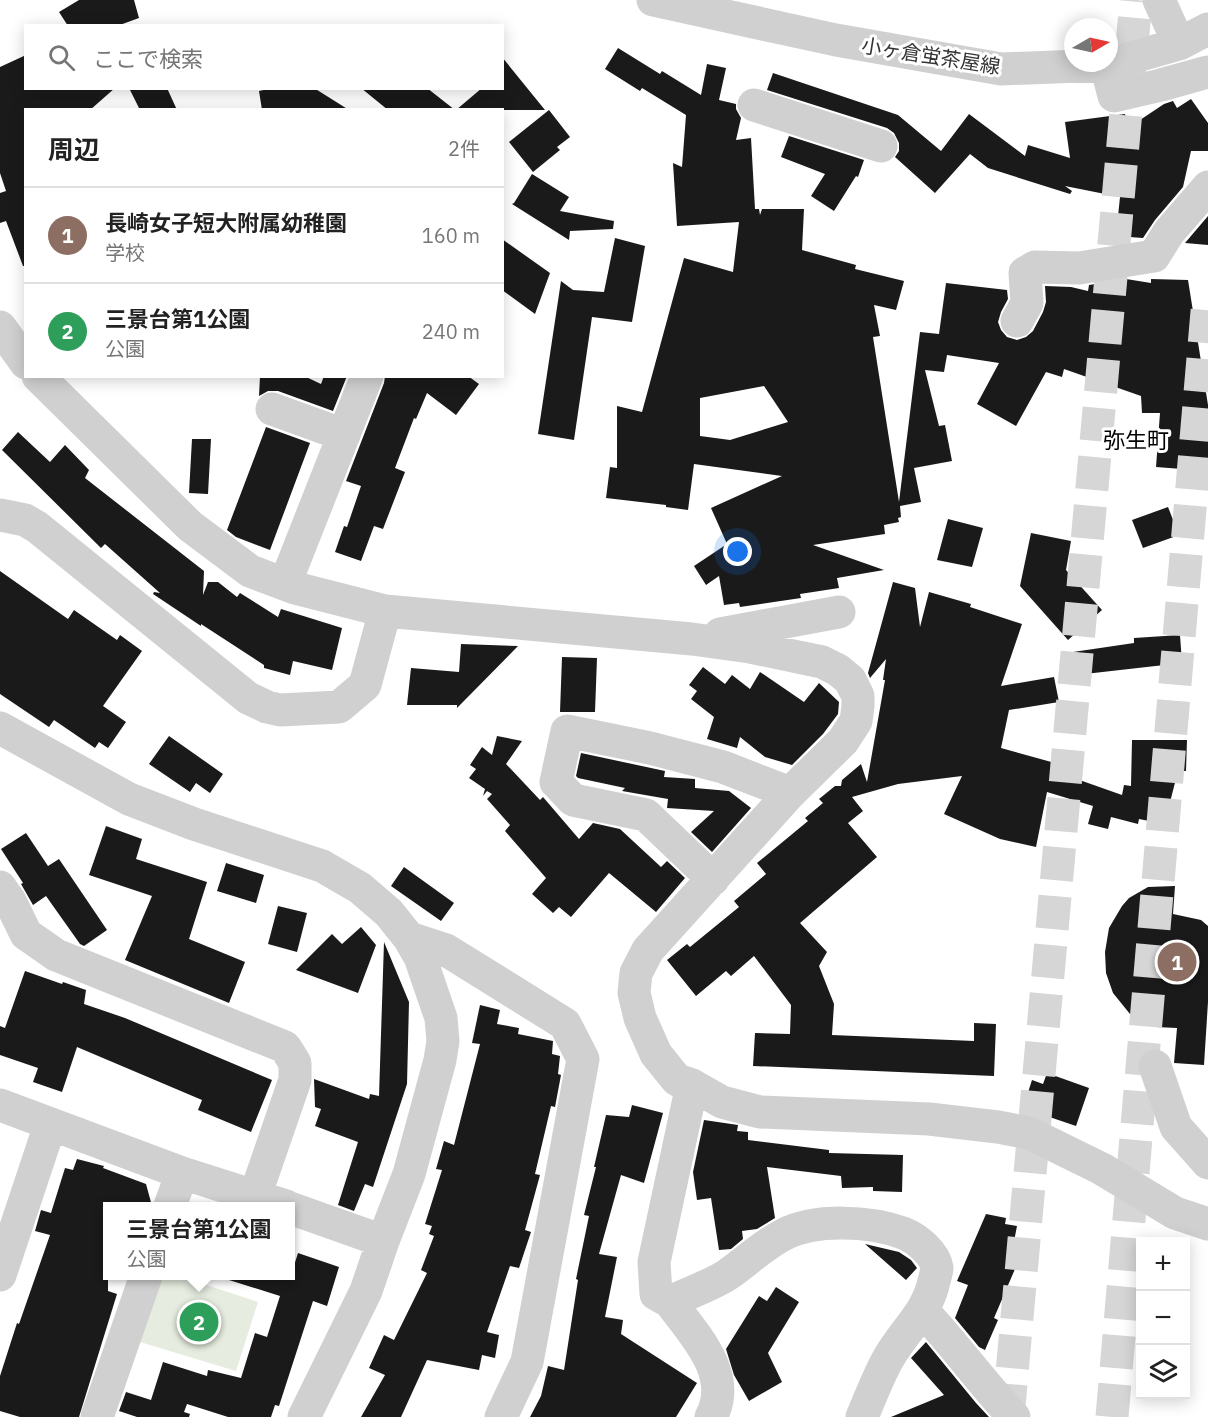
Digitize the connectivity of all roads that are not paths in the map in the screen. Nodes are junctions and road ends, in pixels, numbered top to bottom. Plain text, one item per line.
1 (652, 0) edge
2 (1158, 0) edge
3 (1208, 29) edge
4 (1179, 44) junction
5 (1118, 62) edge
6 (1064, 67) edge
7 (1108, 72) edge
8 (1208, 72) edge
9 (754, 105) dead end
10 (881, 146) dead end
11 (1208, 187) edge
12 (1017, 321) dead end
13 (0, 327) edge
14 (24, 360) edge
15 (40, 378) edge
16 (366, 378) edge
17 (272, 409) dead end
18 (344, 435) junction
19 (0, 514) edge
20 (285, 584) junction
21 (385, 611) junction
22 (839, 612) dead end
23 (692, 639) junction
24 (0, 728) edge
25 (790, 793) junction
26 (713, 879) junction
27 (0, 887) edge
28 (409, 938) junction
29 (1155, 1066) dead end
30 (692, 1085) junction
31 (0, 1105) edge
32 (50, 1125) junction
33 (1208, 1163) edge
34 (182, 1173) junction
35 (255, 1196) junction
36 (171, 1202) edge
37 (274, 1202) edge
38 (295, 1209) edge
39 (1208, 1224) edge
40 (383, 1241) junction
41 (2, 1261) edge
42 (144, 1280) edge
43 (670, 1302) junction
44 (923, 1311) junction
45 (97, 1417) edge
46 (304, 1417) edge
47 (501, 1417) edge
48 (711, 1417) edge
49 (862, 1417) edge
50 (1014, 1417) edge

1 - 6 street, 小ヶ倉蛍茶屋線
2 - 4 street
3 - 4 street, 小ヶ倉蛍茶屋線
4 - 5 street, 小ヶ倉蛍茶屋線
7 - 8 street
9 - 10 street
11 - 12 street
13 - 14 street
15 - 20 street
16 - 18 street
17 - 18 street
18 - 20 street
19 - 21 street
20 - 21 street
21 - 23 street
22 - 23 street
23 - 25 street
24 - 28 street
25 - 26 street
25 - 26 street
26 - 30 street
27 - 35 street
28 - 40 street
28 - 47 street
29 - 33 street
30 - 39 street
30 - 43 street
31 - 32 street
32 - 34 street
32 - 41 street
34 - 35 street
34 - 36 street
35 - 37 street
38 - 40 street
40 - 46 street
42 - 45 street
43 - 44 street
43 - 48 street
44 - 49 street
44 - 50 street

